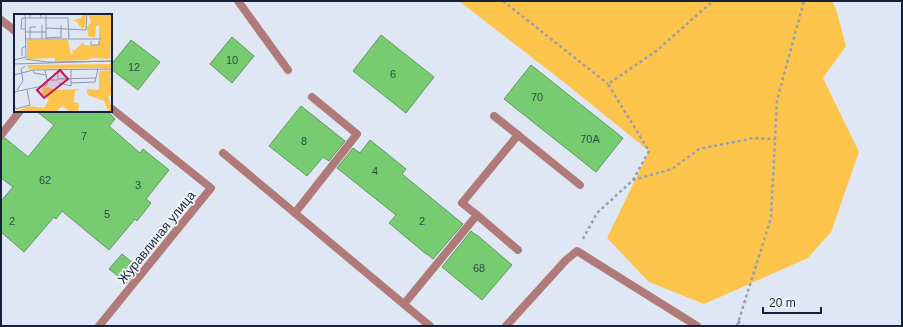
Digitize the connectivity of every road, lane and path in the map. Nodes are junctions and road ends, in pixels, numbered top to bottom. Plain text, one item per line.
1 (238, 1) edge
2 (503, 1) edge
3 (712, 1) edge
4 (804, 1) edge
5 (1, 20) edge
6 (14, 30) edge
7 (288, 70) dead end
8 (608, 84) junction
9 (312, 97) dead end
10 (112, 109) edge
11 (19, 112) edge
12 (494, 116) dead end
13 (1, 135) edge
14 (518, 135) junction
15 (775, 140) junction
16 (223, 154) dead end
17 (633, 180) junction
18 (580, 185) dead end
19 (295, 213) junction
20 (477, 215) junction
21 (518, 250) dead end
22 (577, 250) junction
23 (404, 304) junction
24 (738, 321) junction
25 (99, 326) edge
26 (430, 326) edge
27 (506, 326) edge
28 (697, 326) edge
29 (737, 326) edge
30 (743, 326) edge

1 - 7 street
2 - 8 path
3 - 8 path
4 - 15 path
5 - 6 street
8 - 17 path
9 - 19 street
10 - 25 street, Журавлиная улица
11 - 13 street
12 - 14 street
14 - 18 street
14 - 20 street
15 - 17 path
15 - 24 path
16 - 19 street
17 - 22 path
19 - 23 street
20 - 21 street
20 - 23 street
22 - 27 street
22 - 28 street
23 - 26 street
24 - 29 path
24 - 30 path

